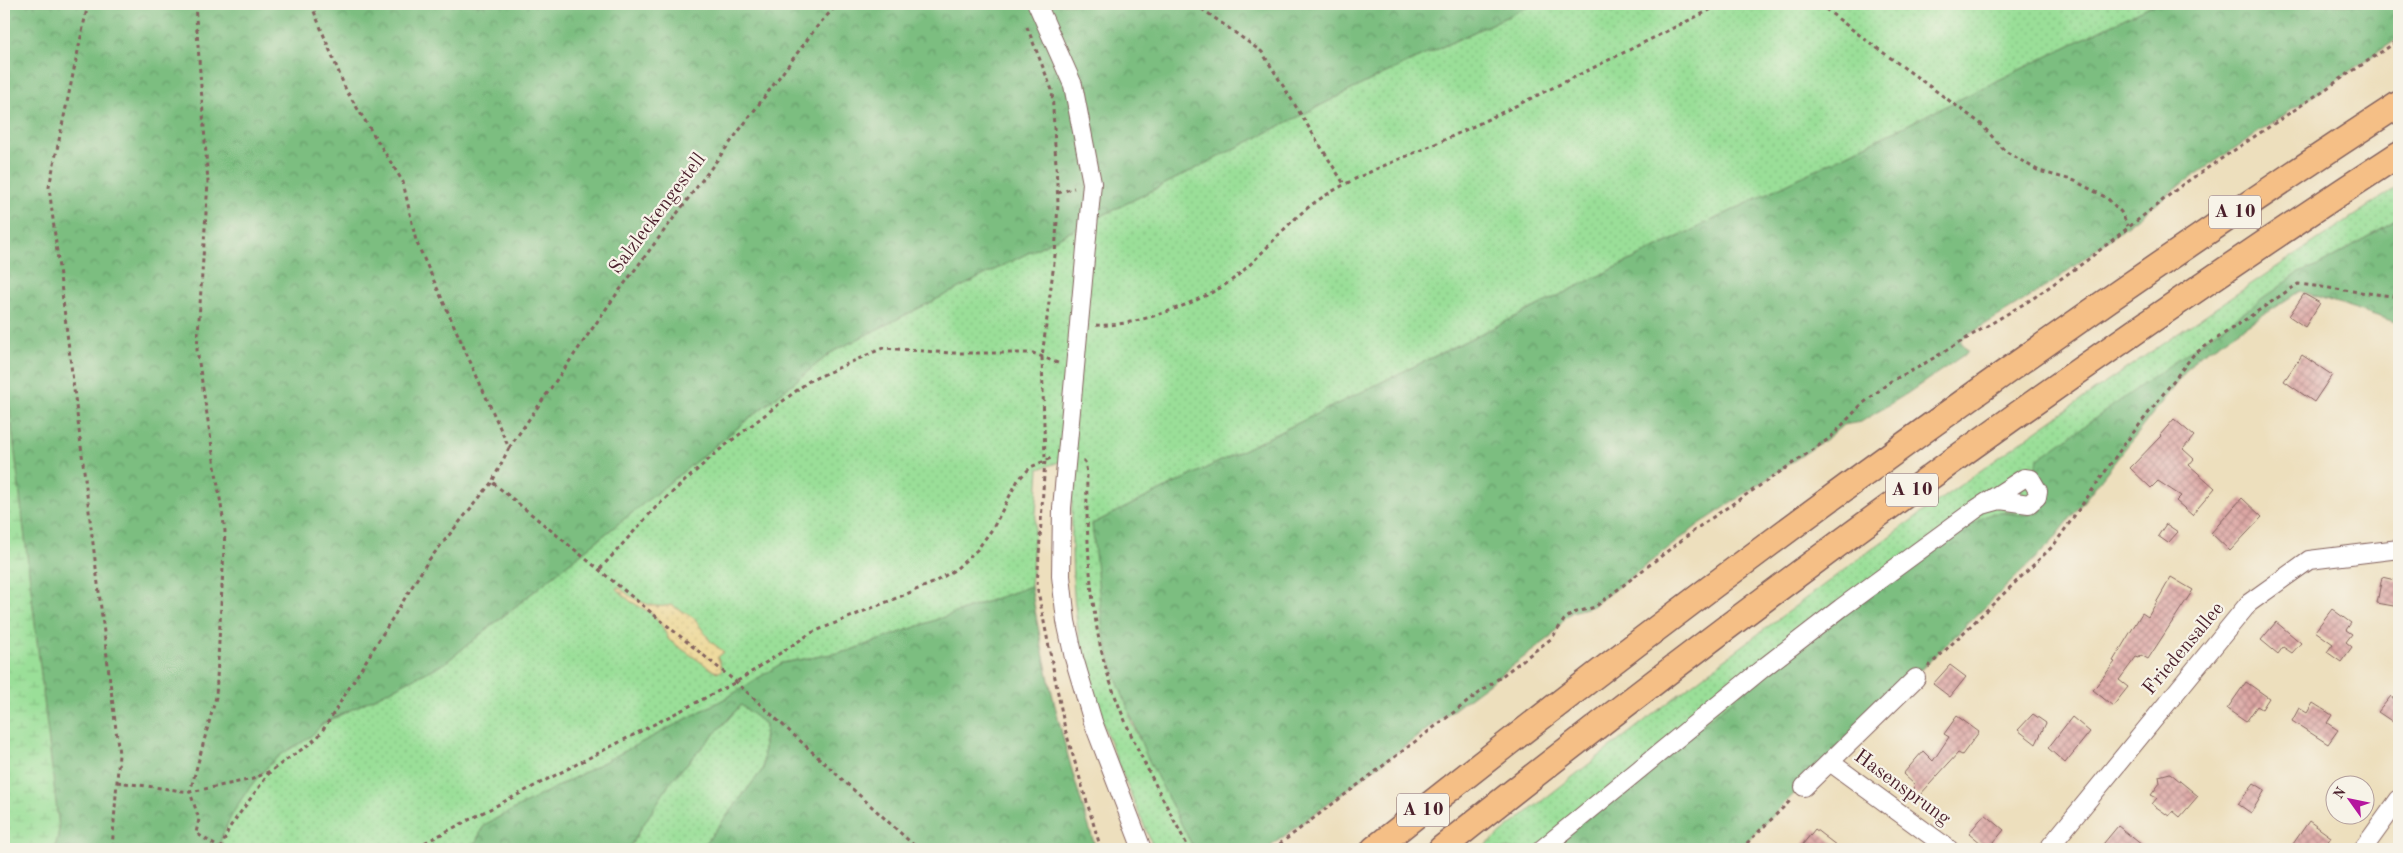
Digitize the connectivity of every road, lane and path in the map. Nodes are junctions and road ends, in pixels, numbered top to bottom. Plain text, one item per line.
1 (88, 4) edge
2 (195, 4) edge
3 (311, 4) edge
4 (838, 4) edge
5 (1037, 4) edge
6 (1195, 4) edge
7 (1722, 4) edge
8 (1820, 4) edge
9 (1023, 20) dead end
10 (2399, 40) edge
11 (2399, 104) edge
12 (2399, 154) edge
13 (1344, 184) junction
14 (2128, 226) junction
15 (2399, 297) edge
16 (1079, 324) junction
17 (1042, 357) junction
18 (1074, 370) junction
19 (509, 448) junction
20 (1066, 455) junction
21 (1045, 459) junction
22 (492, 482) junction
23 (1982, 506) dead end
24 (2399, 549) edge
25 (600, 569) junction
26 (1916, 678) joint
27 (736, 682) junction
28 (1830, 762) junction
29 (272, 770) junction
30 (117, 782) junction
31 (1804, 787) joint
32 (190, 792) junction
33 (2399, 799) edge
34 (112, 849) edge
35 (221, 849) edge
36 (420, 849) edge
37 (918, 849) edge
38 (1101, 849) edge
39 (1142, 849) edge
40 (1189, 849) edge
41 (1273, 849) edge
42 (1374, 849) edge
43 (1441, 849) edge
44 (1542, 849) edge
45 (1741, 849) edge
46 (1949, 849) edge
47 (2048, 849) edge
48 (2363, 849) edge

1 - 30 path
2 - 32 path
3 - 19 path
4 - 19 path, Salzleckengestell
5 - 16 street
6 - 13 path
7 - 13 path
8 - 14 path
9 - 17 path
10 - 14 path
11 - 42 highway, A 10
12 - 43 highway, A 10
13 - 16 path
14 - 41 path
15 - 26 path
16 - 18 street
17 - 18 path
17 - 21 path
17 - 25 path
18 - 20 street
19 - 22 path, Salzleckengestell
20 - 21 path
20 - 39 street
20 - 40 path
21 - 27 path
21 - 38 path
22 - 25 path
22 - 29 path, Salzleckengestell
23 - 44 street
24 - 47 street, Friedensallee
25 - 27 path
26 - 28 street, Hasensprung
27 - 36 path
27 - 37 path
28 - 31 street, Hasensprung
28 - 46 street, Hasensprung
29 - 32 path
29 - 35 path
30 - 32 path
30 - 34 path
31 - 45 path
32 - 35 path
33 - 48 street

